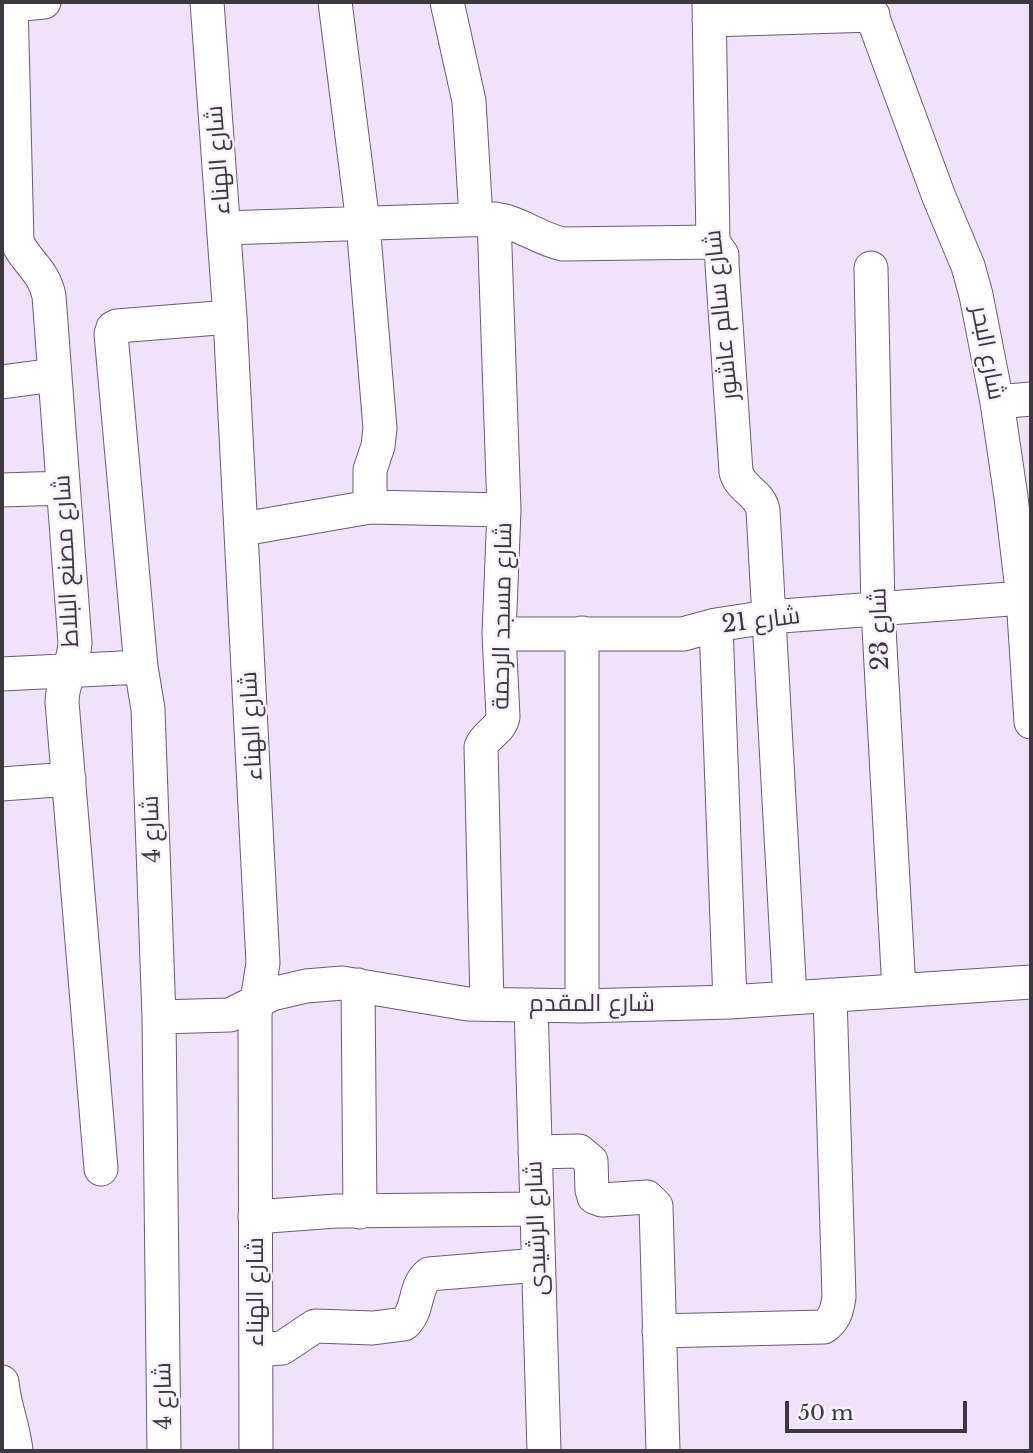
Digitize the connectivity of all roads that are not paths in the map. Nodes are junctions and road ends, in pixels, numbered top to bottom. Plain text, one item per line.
1 (44, 2) edge
2 (207, 2) edge
3 (335, 2) edge
4 (447, 2) edge
5 (8, 5) edge
6 (870, 9) edge
7 (709, 11) edge
8 (8, 111) edge
9 (485, 219) junction
10 (363, 223) junction
11 (224, 228) junction
12 (713, 242) junction
13 (871, 268) dead end
14 (230, 317) junction
15 (55, 375) junction
16 (2, 382) edge
17 (1031, 398) edge
18 (997, 402) junction
19 (63, 488) junction
20 (2, 490) edge
21 (370, 507) junction
22 (504, 510) junction
23 (243, 529) junction
24 (1023, 597) junction
25 (878, 610) junction
26 (768, 617) junction
27 (716, 625) junction
28 (582, 633) junction
29 (499, 634) junction
30 (141, 667) junction
31 (70, 671) junction
32 (2, 674) edge
33 (1031, 722) edge
34 (69, 779) junction
35 (2, 784) edge
36 (1031, 982) edge
37 (358, 985) junction
38 (899, 990) junction
39 (830, 995) junction
40 (790, 998) junction
41 (256, 1002) junction
42 (730, 1002) junction
43 (487, 1004) junction
44 (531, 1005) junction
45 (582, 1006) junction
46 (159, 1017) junction
47 (535, 1152) junction
48 (101, 1169) dead end
49 (537, 1209) junction
50 (360, 1212) junction
51 (256, 1217) junction
52 (538, 1265) junction
53 (659, 1331) junction
54 (256, 1350) junction
55 (2, 1394) edge
56 (16, 1451) edge
57 (164, 1451) edge
58 (256, 1451) edge
59 (544, 1451) edge
60 (663, 1451) edge

1 - 5 street
2 - 11 street, شارع الهناء
3 - 10 street
4 - 9 street, شارع مسجد الرحمة
5 - 8 street, شارع مصنع البلاط
6 - 7 street
6 - 18 street, شارع البحر
7 - 12 street, شارع سالم عاشور
8 - 15 street, شارع مصنع البلاط
9 - 10 street
9 - 12 street
9 - 22 street, شارع مسجد الرحمة
10 - 11 street
10 - 21 street
11 - 14 street, شارع الهناء
12 - 26 street, شارع سالم عاشور
13 - 25 street, شارع 23
14 - 23 street, شارع الهناء
14 - 30 street, شارع 4
15 - 16 street
15 - 19 street, شارع مصنع البلاط
17 - 18 street
18 - 24 street, شارع البحر
19 - 20 street
19 - 31 street, شارع مصنع البلاط
21 - 22 street
21 - 23 street
22 - 29 street, شارع مسجد الرحمة
23 - 41 street, شارع الهناء
24 - 25 street, شارع 21
24 - 33 street, شارع البحر
25 - 26 street, شارع 21
25 - 38 street, شارع 23
26 - 27 street, شارع 21
26 - 40 street, شارع سالم عاشور
27 - 28 street, شارع 21
27 - 42 street
28 - 29 street, شارع 21
28 - 45 street
29 - 43 street, شارع مسجد الرحمة
30 - 31 street
30 - 46 street, شارع 4
31 - 32 street
31 - 34 street, شارع مصنع البلاط
34 - 35 street
34 - 48 street, شارع مصنع البلاط
36 - 38 street, شارع المقدم
37 - 41 street, شارع المقدم
37 - 43 street, شارع المقدم
37 - 50 street
38 - 39 street, شارع المقدم
39 - 40 street, شارع المقدم
39 - 53 street
40 - 42 street, شارع المقدم
41 - 46 street, شارع المقدم
41 - 51 street, شارع الهناء
42 - 45 street, شارع المقدم
43 - 44 street, شارع المقدم
44 - 45 street, شارع المقدم
44 - 47 street, شارع الرشيدى
46 - 57 street, شارع 4
47 - 49 street, شارع الرشيدى
47 - 53 street
49 - 50 street
49 - 52 street, شارع الرشيدى
50 - 51 street
51 - 54 street, شارع الهناء
52 - 54 street
52 - 59 street, شارع الرشيدى
53 - 60 street
54 - 58 street, شارع الهناء
55 - 56 street

